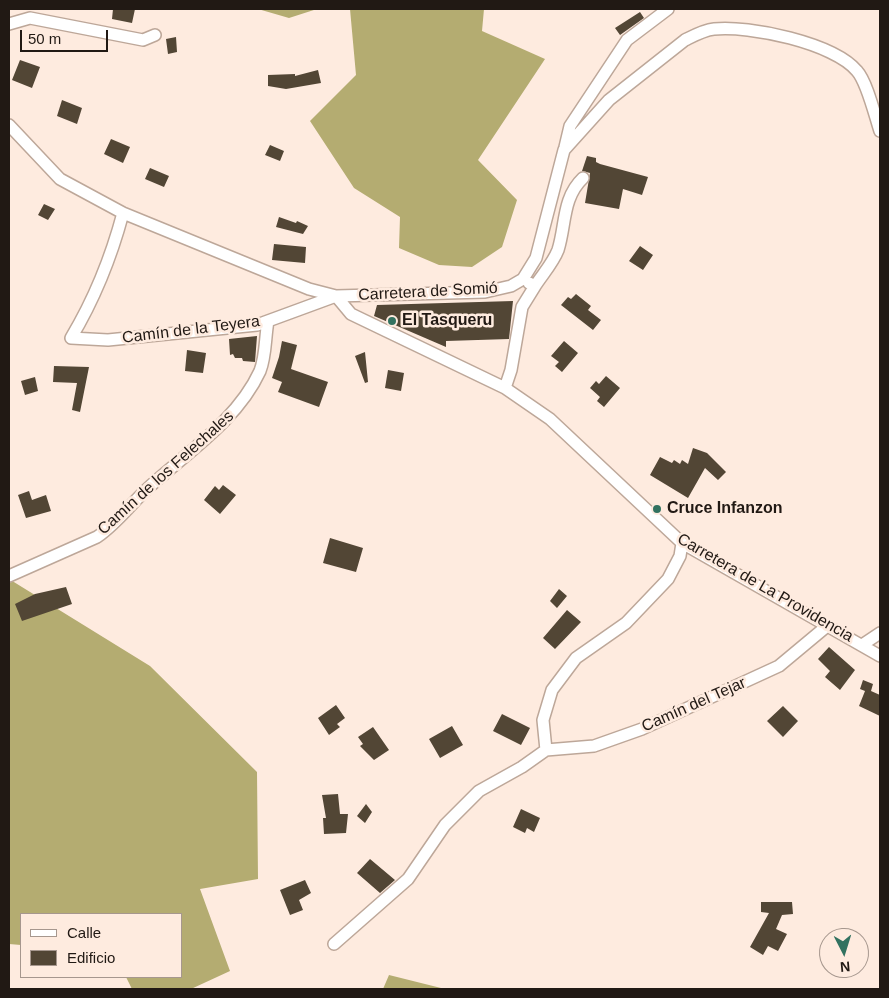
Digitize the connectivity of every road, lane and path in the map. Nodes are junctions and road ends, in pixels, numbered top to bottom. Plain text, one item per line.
1 (668, 9) edge
2 (9, 24) edge
3 (155, 35) dead end
4 (9, 125) edge
5 (880, 131) edge
6 (564, 150) junction
7 (583, 178) dead end
8 (123, 212) junction
9 (523, 279) junction
10 (535, 286) junction
11 (336, 296) junction
12 (268, 322) junction
13 (505, 388) junction
14 (682, 544) junction
15 (9, 576) edge
16 (827, 626) junction
17 (880, 634) edge
18 (862, 645) junction
19 (880, 656) edge
20 (546, 750) junction
21 (334, 944) dead end

1 - 6 street
2 - 3 street
4 - 8 street, Carretera de Somió
5 - 6 street
6 - 9 street
7 - 10 street
8 - 11 street, Carretera de Somió
8 - 12 street, Camín de la Teyera
9 - 10 street
9 - 11 street, Carretera de Somió
10 - 13 street
11 - 12 street, Camín de la Teyera
11 - 13 street, Carretera de La Providencia
12 - 15 street, Camín de los Felechales
13 - 14 street, Carretera de La Providencia
14 - 16 street, Carretera de La Providencia
14 - 20 street
16 - 18 street, Carretera de La Providencia
16 - 20 street, Camín del Tejar
17 - 18 street
18 - 19 street, Carretera de La Providencia
20 - 21 street

